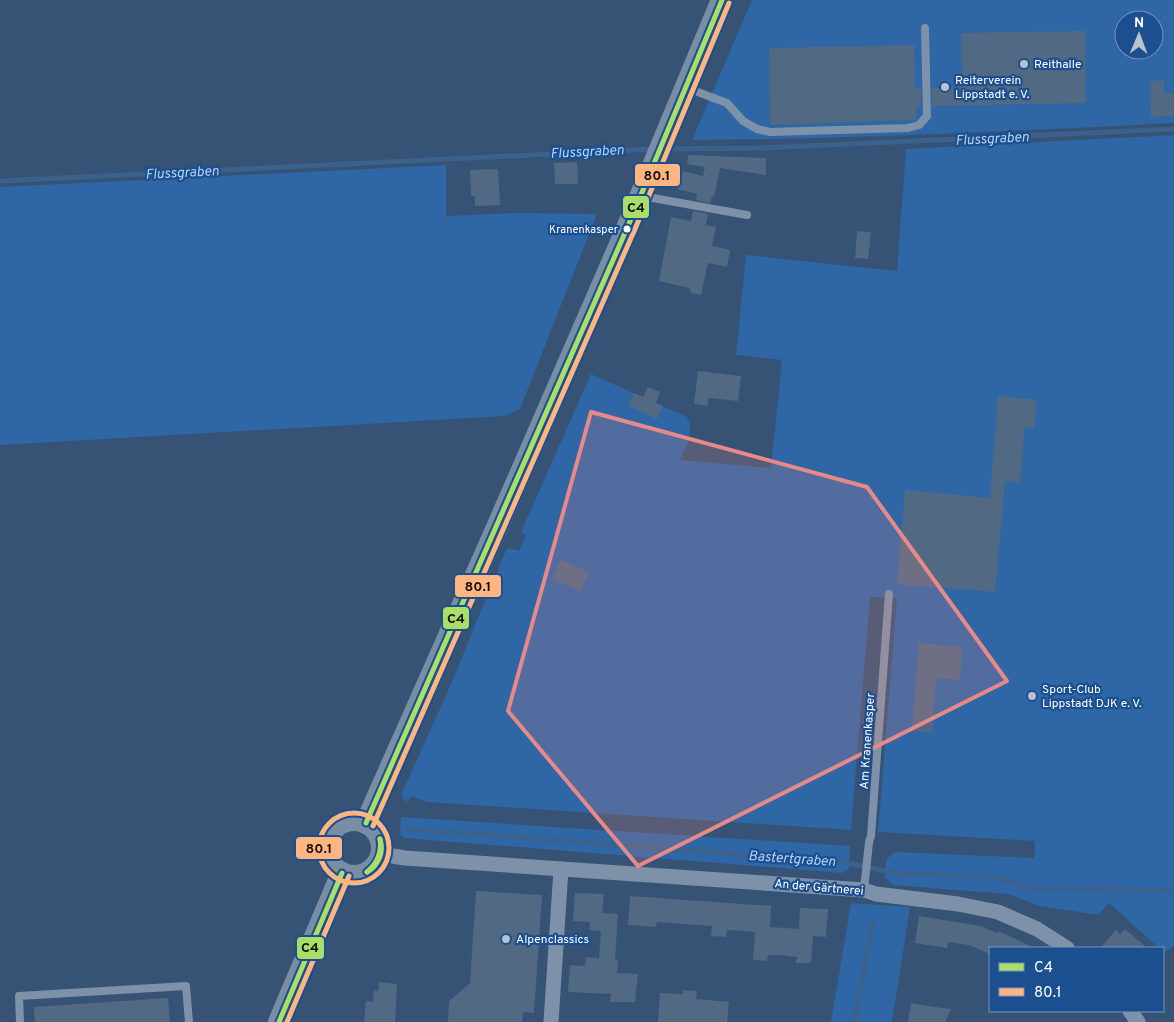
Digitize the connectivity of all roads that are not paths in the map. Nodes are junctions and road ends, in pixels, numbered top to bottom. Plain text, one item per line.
1 (722, 0) edge
2 (925, 28) dead end
3 (686, 87) junction
4 (642, 194) junction
5 (747, 215) dead end
6 (889, 594) dead end
7 (366, 823) junction
8 (381, 854) junction
9 (561, 869) junction
10 (342, 873) junction
11 (865, 883) junction
12 (1065, 947) edge
13 (20, 1022) edge
14 (189, 1022) edge
15 (279, 1022) edge
16 (550, 1022) edge

1 - 3 street
2 - 3 lane
3 - 4 street
4 - 5 lane
4 - 7 street
6 - 11 lane, Am Kranenkasper
7 - 8 street
7 - 10 street
8 - 9 street, An der Gärtnerei
8 - 10 street
9 - 11 street, An der Gärtnerei
9 - 16 street
10 - 15 street
11 - 12 street, An der Gärtnerei
13 - 14 lane

